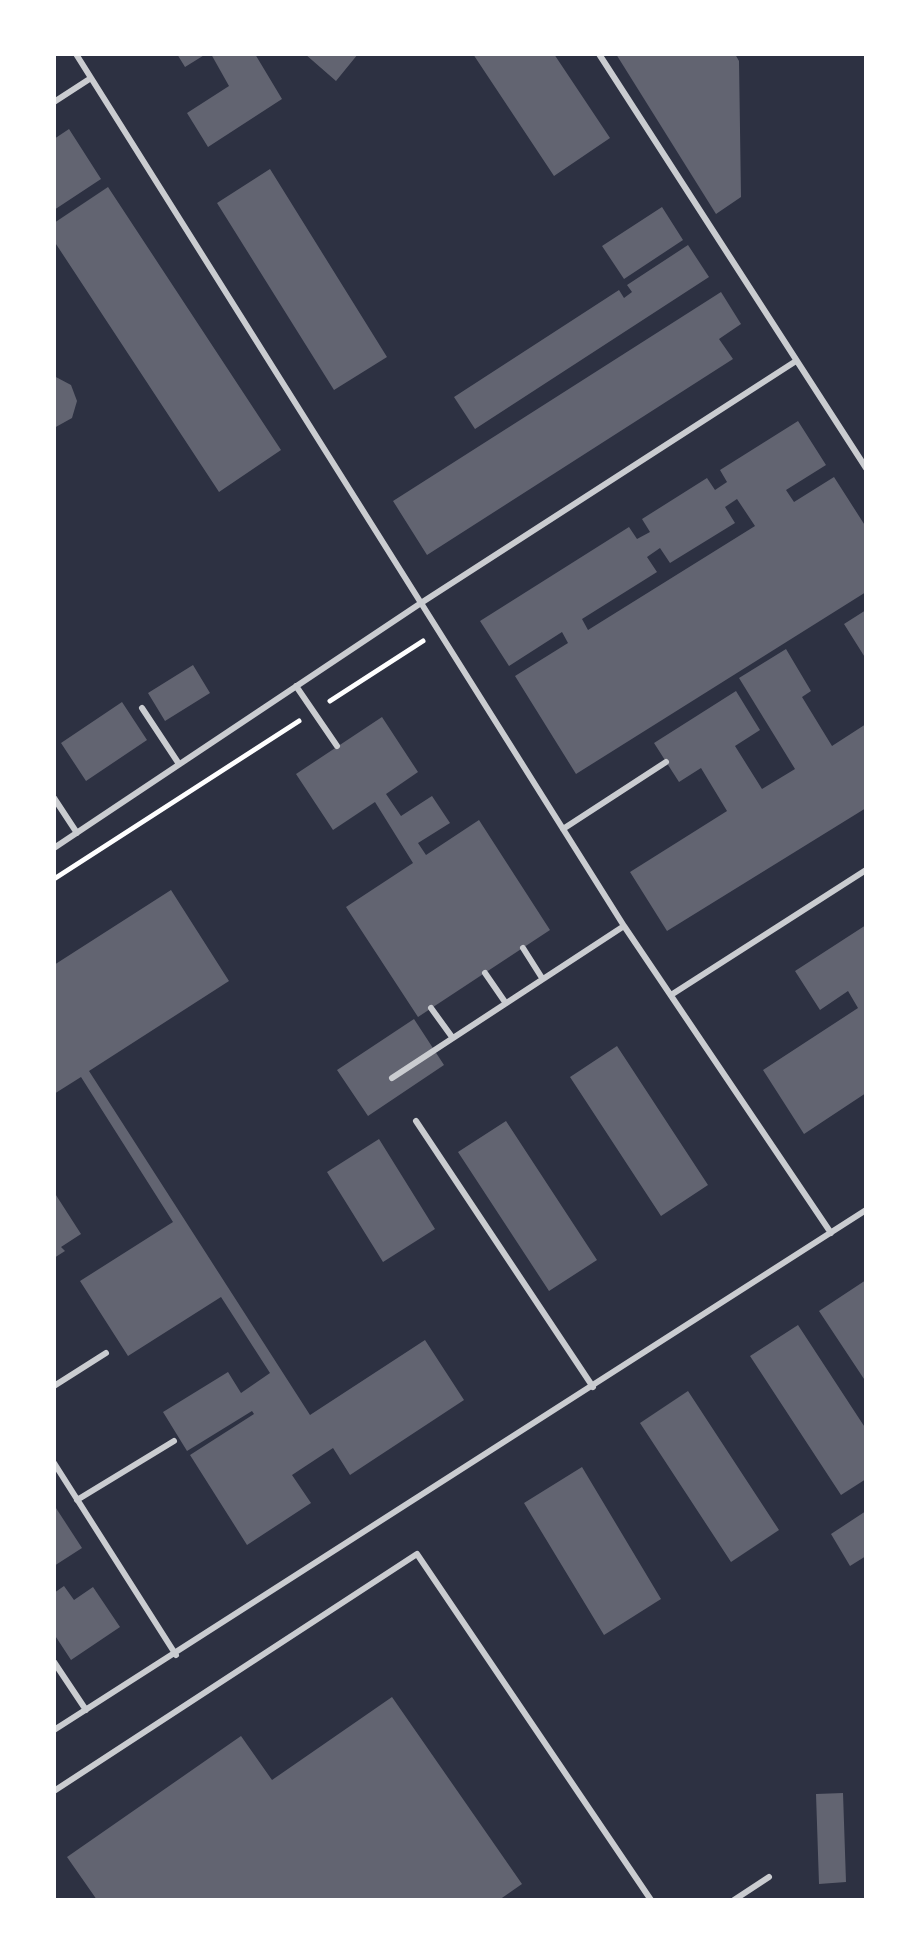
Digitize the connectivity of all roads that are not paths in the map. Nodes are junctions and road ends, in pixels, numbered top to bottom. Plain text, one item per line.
1 (76, 54) edge
2 (599, 54) edge
3 (91, 78) junction
4 (54, 102) edge
5 (796, 361) junction
6 (866, 468) edge
7 (421, 603) junction
8 (296, 686) junction
9 (142, 708) dead end
10 (337, 746) dead end
11 (666, 762) dead end
12 (179, 764) junction
13 (54, 798) edge
14 (563, 829) junction
15 (77, 833) junction
16 (54, 848) edge
17 (866, 870) edge
18 (624, 926) junction
19 (523, 948) dead end
20 (485, 973) dead end
21 (542, 978) junction
22 (671, 995) junction
23 (505, 1002) junction
24 (431, 1008) dead end
25 (452, 1037) junction
26 (392, 1078) dead end
27 (416, 1121) dead end
28 (866, 1210) edge
29 (831, 1233) junction
30 (106, 1353) dead end
31 (54, 1386) edge
32 (593, 1387) junction
33 (174, 1441) dead end
34 (54, 1463) edge
35 (77, 1500) junction
36 (176, 1655) junction
37 (54, 1662) edge
38 (86, 1710) junction
39 (54, 1730) edge
40 (54, 1791) edge
41 (769, 1877) dead end
42 (651, 1900) edge
43 (734, 1900) edge

1 - 3 lane
2 - 5 lane
3 - 4 lane
3 - 7 lane
5 - 6 lane
5 - 7 lane
7 - 8 lane
7 - 14 lane
8 - 10 lane
8 - 12 lane
9 - 12 lane
11 - 14 lane
12 - 15 lane
13 - 15 lane
14 - 18 lane
15 - 16 lane
17 - 22 lane
18 - 21 lane
18 - 22 lane
19 - 21 lane
20 - 23 lane
21 - 23 lane
22 - 29 lane
23 - 25 lane
24 - 25 lane
25 - 26 lane
27 - 32 lane
28 - 29 lane
29 - 32 lane
30 - 31 lane
32 - 36 lane
33 - 35 lane
34 - 35 lane
35 - 36 lane
36 - 38 lane
37 - 38 lane
38 - 39 lane
40 - 42 lane
41 - 43 lane

